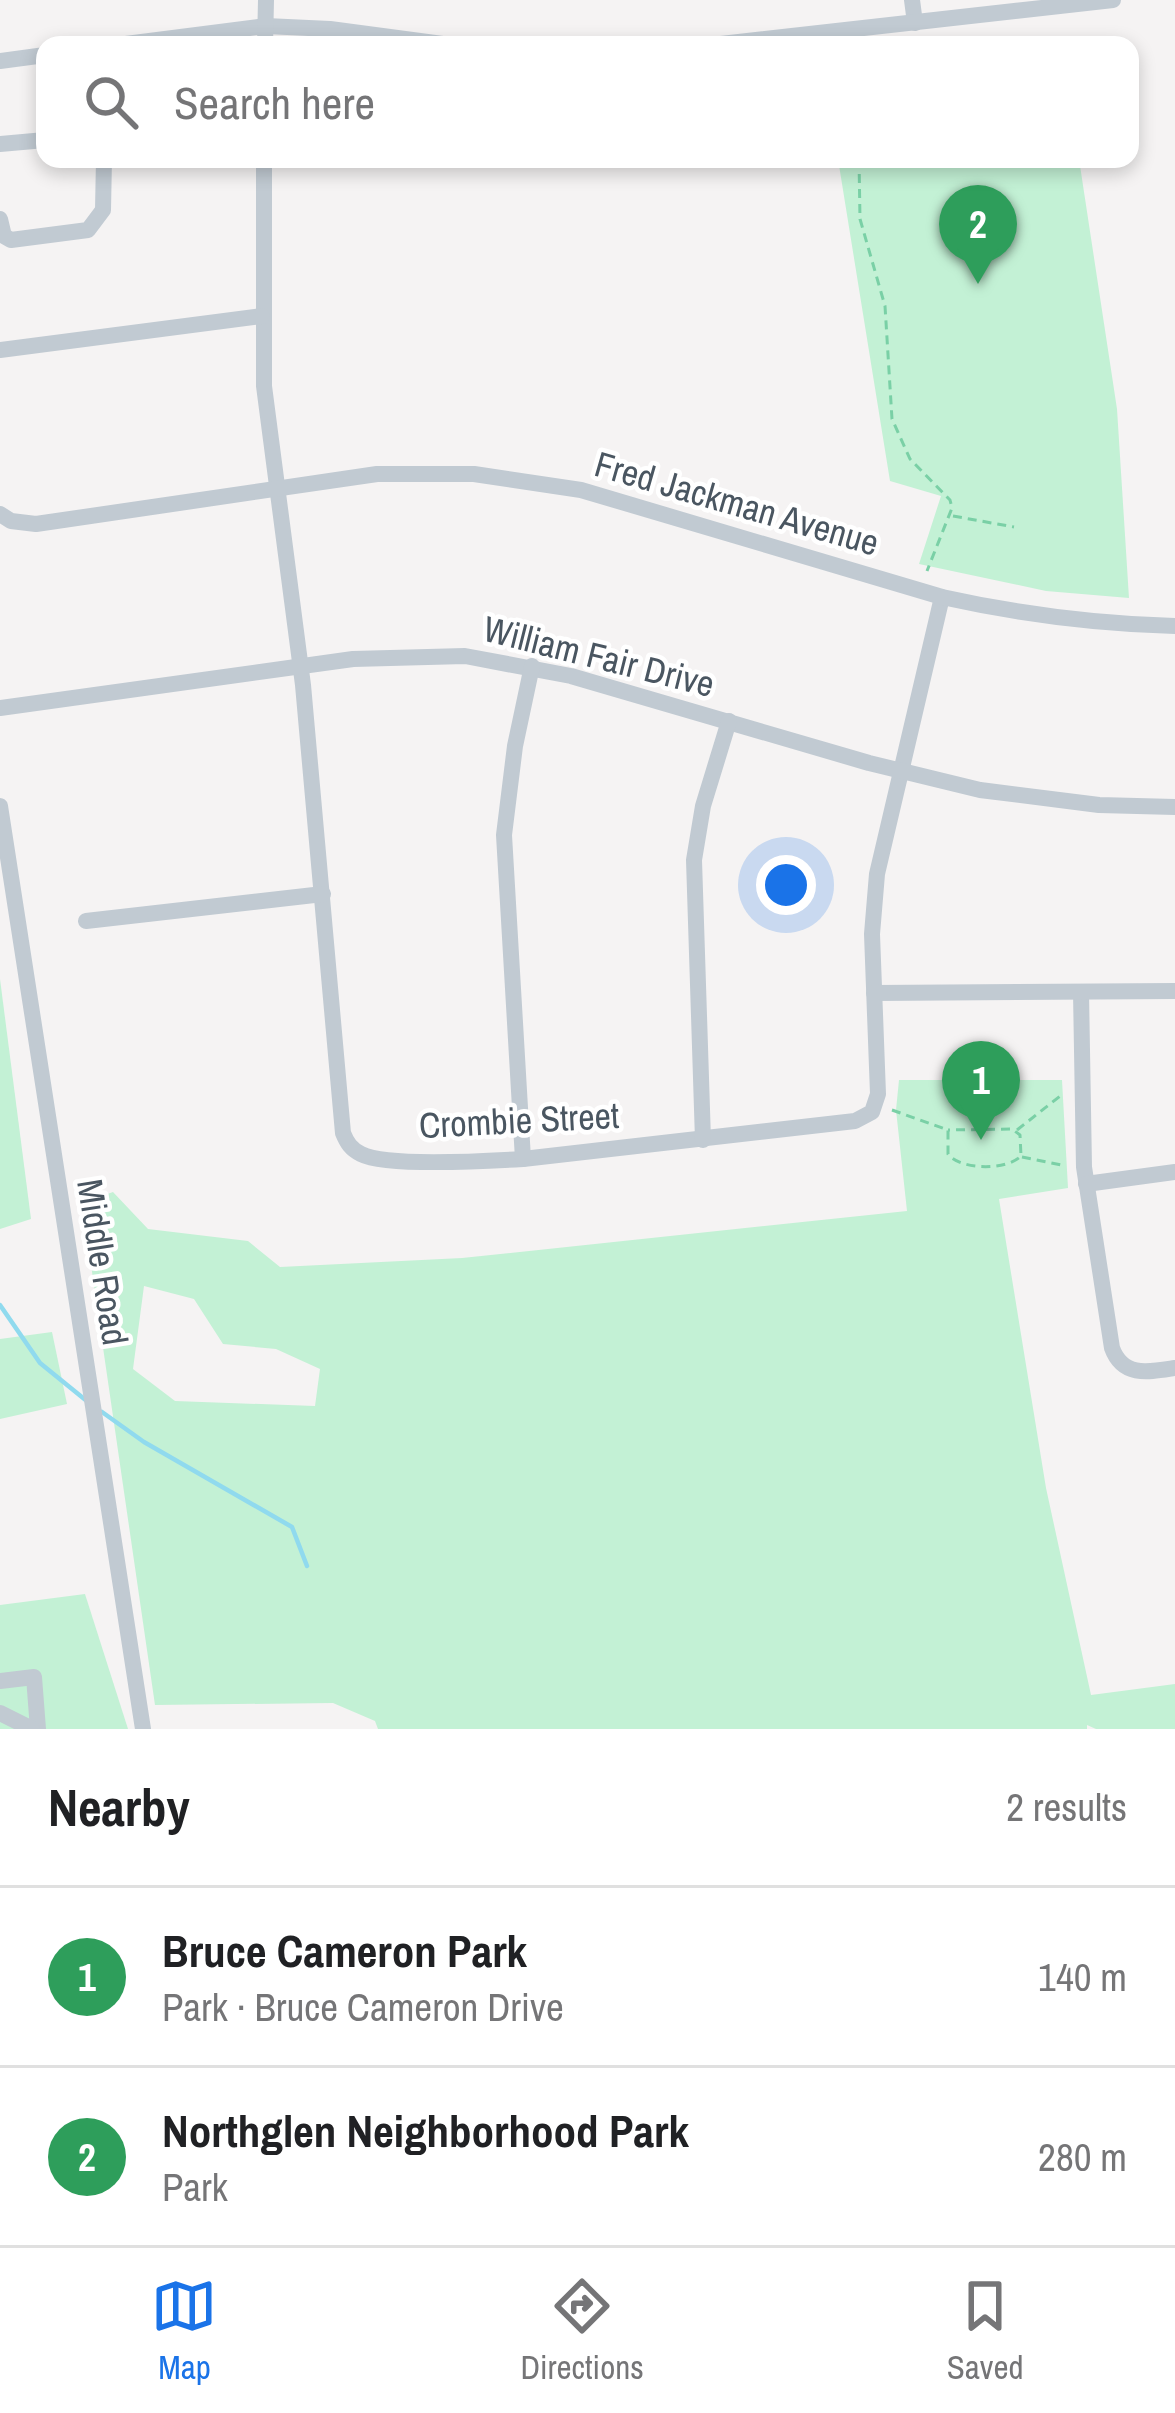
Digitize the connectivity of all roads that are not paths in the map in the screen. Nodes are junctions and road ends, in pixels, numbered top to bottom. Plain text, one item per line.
1 (266, 0) edge
2 (911, 0) edge
3 (1113, 0) edge
4 (915, 23) junction
5 (265, 36) edge
6 (382, 36) edge
7 (795, 36) edge
8 (36, 56) edge
9 (0, 61) edge
10 (36, 141) edge
11 (0, 144) edge
12 (104, 168) edge
13 (264, 168) edge
14 (0, 219) edge
15 (262, 316) junction
16 (0, 350) edge
17 (278, 488) junction
18 (0, 514) edge
19 (942, 597) junction
20 (1175, 626) edge
21 (301, 666) junction
22 (532, 666) junction
23 (0, 708) edge
24 (729, 722) junction
25 (899, 771) junction
26 (0, 806) edge
27 (1175, 807) edge
28 (323, 894) junction
29 (86, 921) dead end
30 (1175, 991) edge
31 (1082, 992) junction
32 (874, 993) junction
33 (703, 1140) junction
34 (523, 1160) junction
35 (1175, 1172) edge
36 (1086, 1184) junction
37 (1175, 1368) edge
38 (0, 1681) edge
39 (0, 1713) edge
40 (35, 1729) edge
41 (143, 1729) edge

1 - 5 street
2 - 4 street
3 - 4 street
4 - 7 street
5 - 6 street
8 - 9 street
10 - 11 street
12 - 14 street
13 - 15 street, Crombie Street
15 - 16 street
15 - 17 street, Crombie Street
17 - 18 street, Fred Jackman Avenue
17 - 19 street, Fred Jackman Avenue
17 - 21 street, Crombie Street
19 - 20 street, Fred Jackman Avenue
19 - 25 street, Crombie Street
21 - 22 street, William Fair Drive
21 - 23 street, William Fair Drive
21 - 28 street, Crombie Street
22 - 24 street, William Fair Drive
22 - 34 street
24 - 25 street, William Fair Drive
24 - 33 street
25 - 27 street, William Fair Drive
25 - 32 street, Crombie Street
26 - 41 street, Middle Road
28 - 29 street
28 - 34 street, Crombie Street
30 - 31 street
31 - 32 street
31 - 36 street
32 - 33 street, Crombie Street
33 - 34 street, Crombie Street
35 - 36 street
36 - 37 street
38 - 40 street
39 - 40 street

